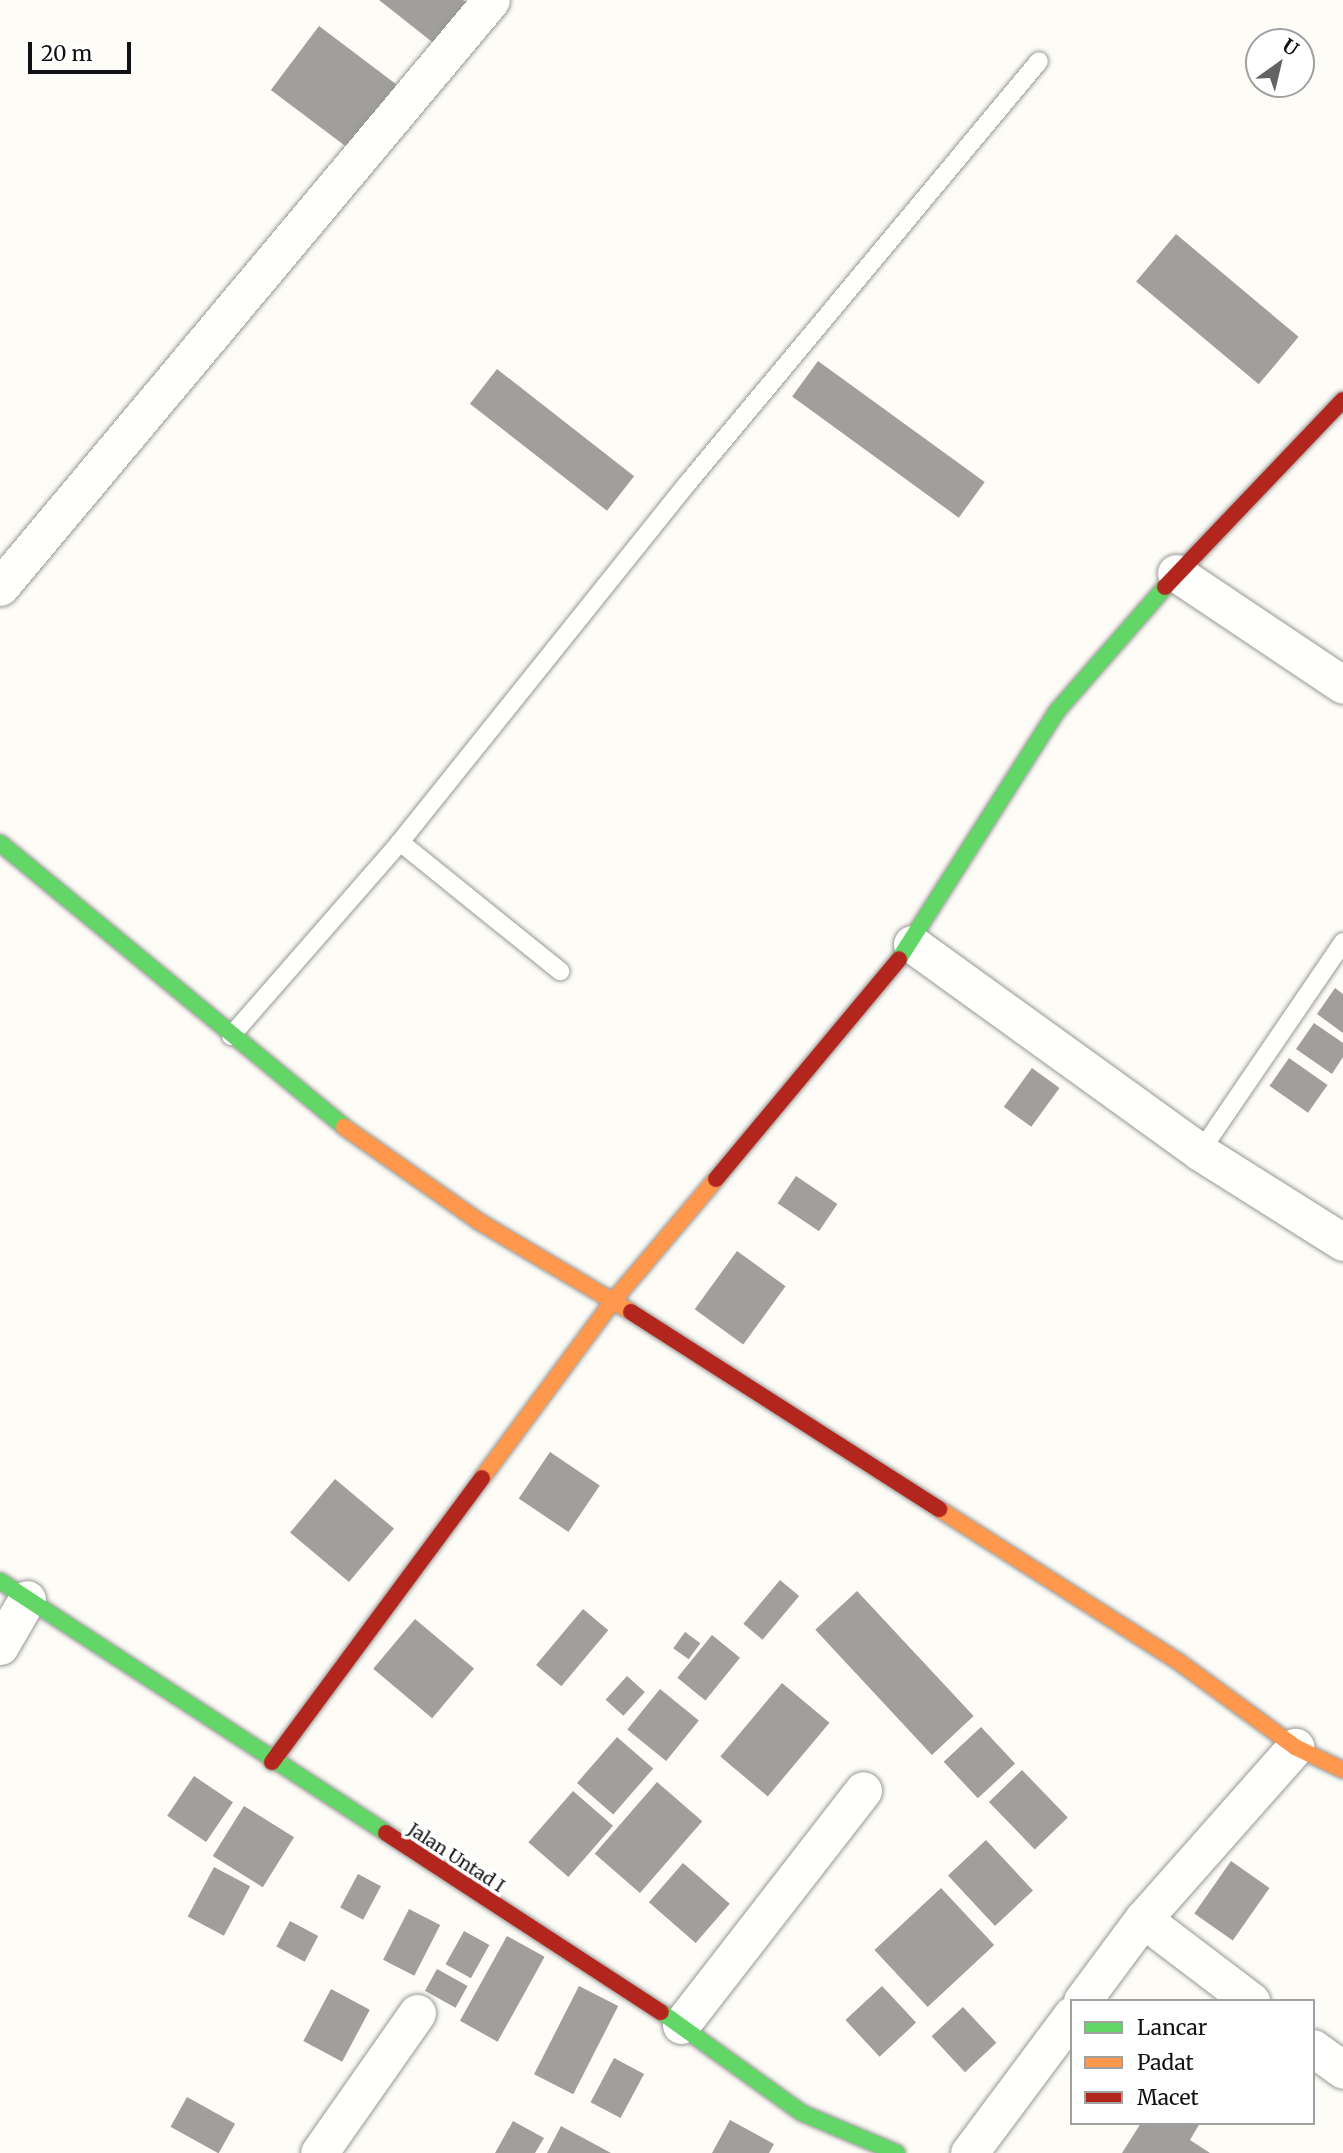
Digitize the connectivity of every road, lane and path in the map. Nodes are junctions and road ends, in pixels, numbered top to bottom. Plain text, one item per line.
1 (491, 0) edge
2 (1039, 61) dead end
3 (1343, 400) edge
4 (1176, 573) junction
5 (0, 587) edge
6 (1343, 685) edge
7 (400, 842) junction
8 (0, 844) edge
9 (1343, 942) edge
10 (912, 944) junction
11 (560, 971) dead end
12 (231, 1036) junction
13 (1200, 1152) junction
14 (1343, 1242) edge
15 (613, 1301) junction
16 (14, 1590) edge
17 (0, 1646) edge
18 (1295, 1747) junction
19 (272, 1762) junction
20 (1343, 1770) edge
21 (863, 1790) dead end
22 (1143, 1919) junction
23 (1083, 1999) edge
24 (1248, 1999) edge
25 (417, 2013) dead end
26 (1070, 2018) edge
27 (681, 2025) junction
28 (1315, 2049) edge
29 (1343, 2070) edge
30 (319, 2153) edge
31 (897, 2153) edge
32 (969, 2153) edge

1 - 5 street
2 - 7 lane
3 - 4 street
4 - 6 street
4 - 10 street
7 - 11 lane
7 - 12 lane
8 - 12 street
9 - 13 lane
10 - 13 street
10 - 15 street
12 - 15 street
13 - 14 street
15 - 18 street
15 - 19 street
16 - 17 street
16 - 19 street, Jalan Untad I
18 - 20 street
18 - 22 street
19 - 27 street, Jalan Untad I
21 - 27 street
22 - 23 street
22 - 24 street
25 - 30 street
26 - 32 street
27 - 31 street, Jalan Untad I
28 - 29 street

